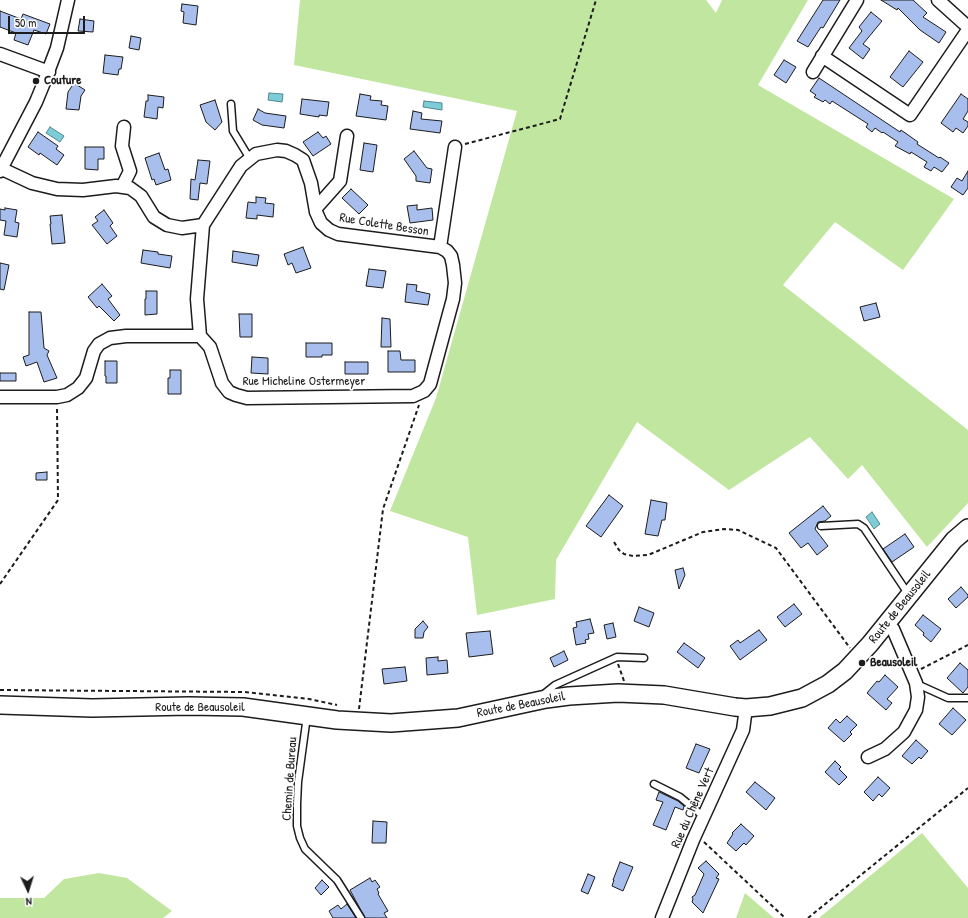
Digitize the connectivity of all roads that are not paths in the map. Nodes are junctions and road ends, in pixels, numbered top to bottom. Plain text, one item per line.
1 (68, 0) edge
2 (857, 0) edge
3 (938, 0) edge
4 (968, 27) edge
5 (968, 30) edge
6 (0, 54) edge
7 (822, 56) junction
8 (49, 72) junction
9 (814, 72) dead end
10 (232, 104) dead end
11 (124, 128) dead end
12 (347, 136) dead end
13 (455, 147) road end
14 (250, 159) junction
15 (1, 170) edge
16 (122, 187) junction
17 (316, 208) junction
18 (202, 225) junction
19 (440, 247) junction
20 (200, 336) junction
21 (0, 397) edge
22 (821, 526) dead end
23 (968, 528) edge
24 (909, 596) junction
25 (887, 624) junction
26 (644, 658) dead end
27 (914, 678) junction
28 (968, 698) edge
29 (546, 699) junction
30 (0, 705) edge
31 (746, 708) junction
32 (307, 715) junction
33 (868, 757) dead end
34 (654, 784) dead end
35 (703, 816) junction
36 (361, 918) edge
37 (662, 918) edge

1 - 8 street
2 - 7 street
3 - 4 street
5 - 7 street
6 - 8 street
7 - 9 street
8 - 15 street
10 - 14 lane
11 - 16 street
12 - 17 street
13 - 19 street
14 - 17 street, Rue Colette Besson
14 - 18 street, Rue Colette Besson
15 - 16 street
16 - 18 street
17 - 19 street, Rue Colette Besson
18 - 20 street
19 - 20 street, Rue Micheline Ostermeyer
20 - 21 street
22 - 24 lane
23 - 24 main road, Route de Beausoleil
24 - 25 main road, Route de Beausoleil
25 - 27 street
25 - 31 main road, Route de Beausoleil
26 - 29 lane
27 - 28 lane
27 - 33 street
29 - 31 main road, Route de Beausoleil
29 - 32 main road, Route de Beausoleil
30 - 32 main road, Route de Beausoleil
31 - 35 street, Rue du Chêne Vert
32 - 36 lane, Chemin de Bureau
34 - 35 lane
35 - 37 street, Rue du Chêne Vert

